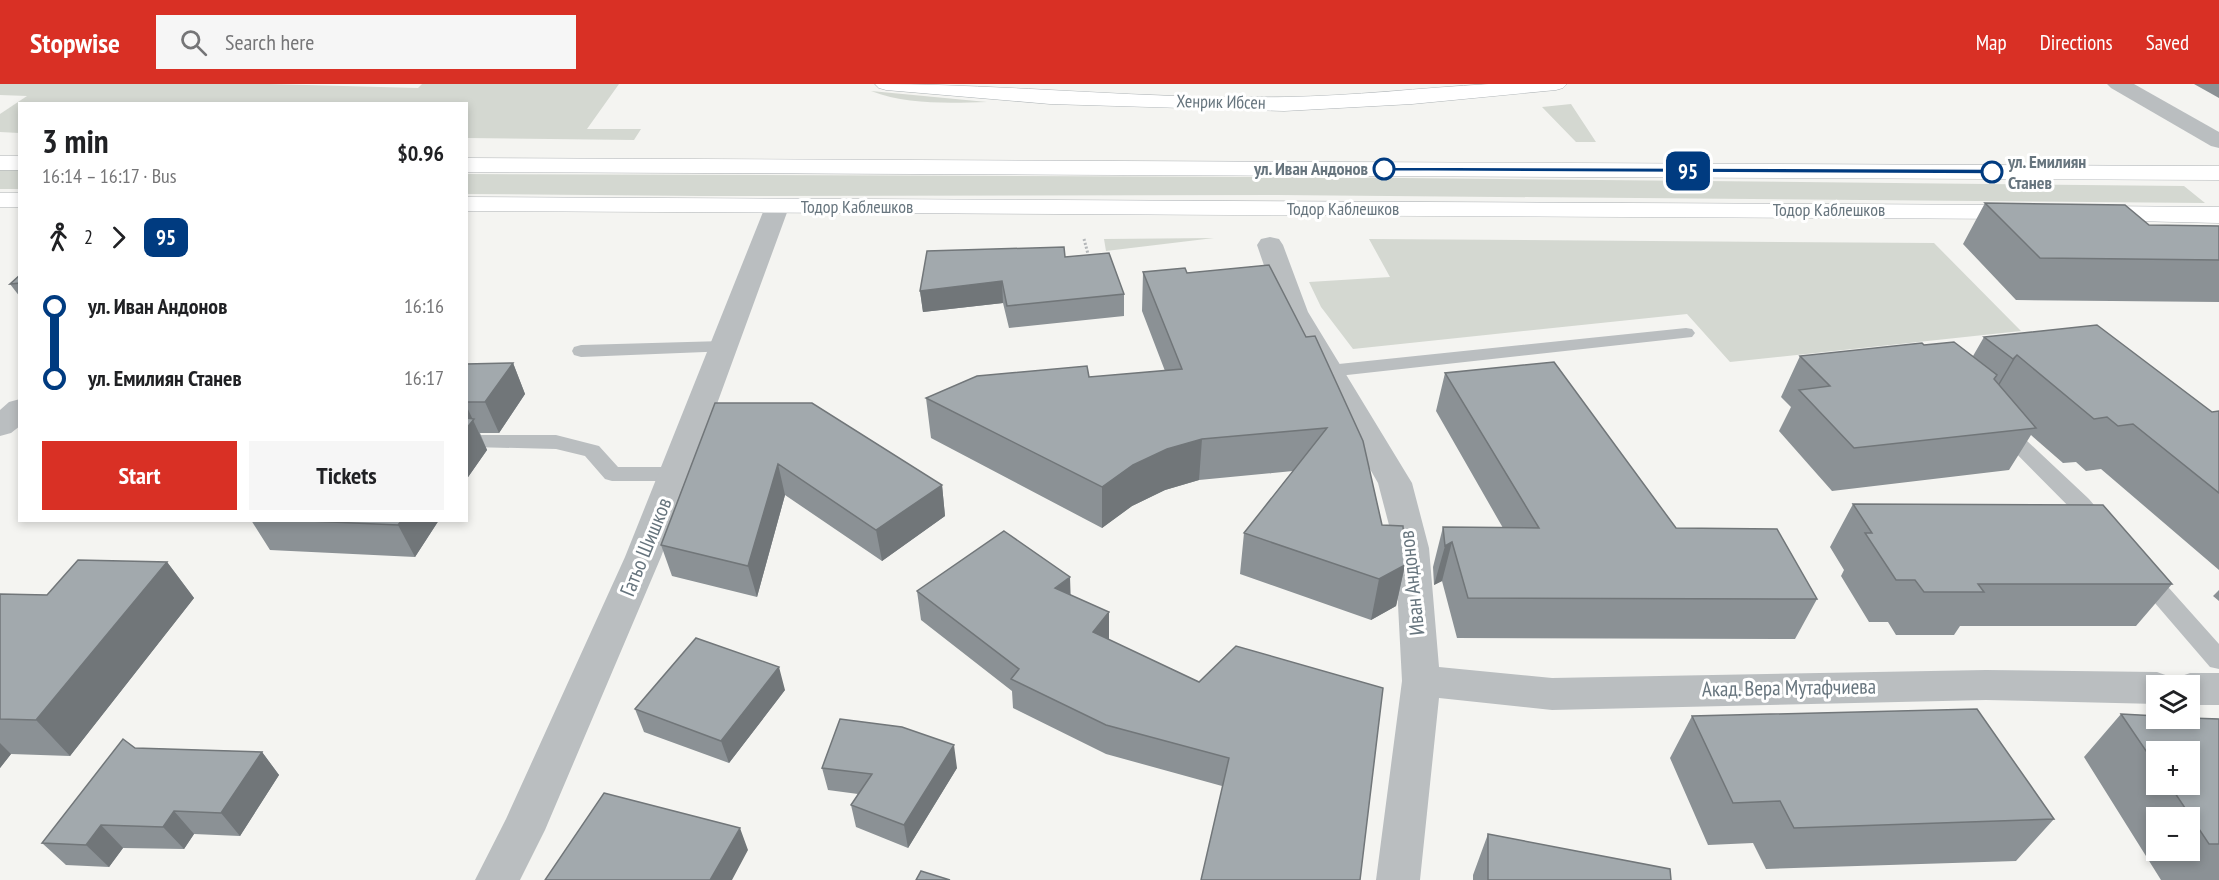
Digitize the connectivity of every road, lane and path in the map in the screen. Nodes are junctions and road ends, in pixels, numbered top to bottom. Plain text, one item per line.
1 (886, 84) edge
2 (1556, 84) edge
3 (2118, 84) edge
4 (2219, 141) edge
5 (0, 163) edge
6 (18, 163) edge
7 (468, 165) edge
8 (2219, 173) edge
9 (0, 200) edge
10 (18, 200) edge
11 (468, 204) edge
12 (777, 207) junction
13 (2219, 215) edge
14 (1082, 232) dead end
15 (1270, 245) dead end
16 (1088, 254) edge
17 (1686, 333) dead end
18 (723, 347) junction
19 (581, 351) dead end
20 (1329, 372) junction
21 (0, 404) edge
22 (18, 408) edge
23 (18, 411) edge
24 (1984, 414) edge
25 (0, 426) edge
26 (479, 442) dead end
27 (675, 474) junction
28 (2112, 538) edge
29 (2127, 556) edge
30 (1421, 681) junction
31 (2211, 685) edge
32 (2146, 688) edge
33 (497, 880) edge
34 (1398, 880) edge

1 - 2 main road, Хенрик Ибсен
3 - 4 street
5 - 6 main road
7 - 8 main road, Тодор Каблешков
9 - 10 main road
11 - 12 main road, Тодор Каблешков
12 - 13 main road, Тодор Каблешков
12 - 18 street, Гатьо Шишков
14 - 16 path
15 - 20 street, Иван Андонов
17 - 20 lane
18 - 19 lane
18 - 27 street, Гатьо Шишков
20 - 30 street, Иван Андонов
21 - 22 street
23 - 25 street
24 - 28 lane
26 - 27 lane
27 - 33 street, Гатьо Шишков
29 - 31 lane
30 - 32 street, Акад. Вера Мутафчиева
30 - 34 street, Иван Андонов

